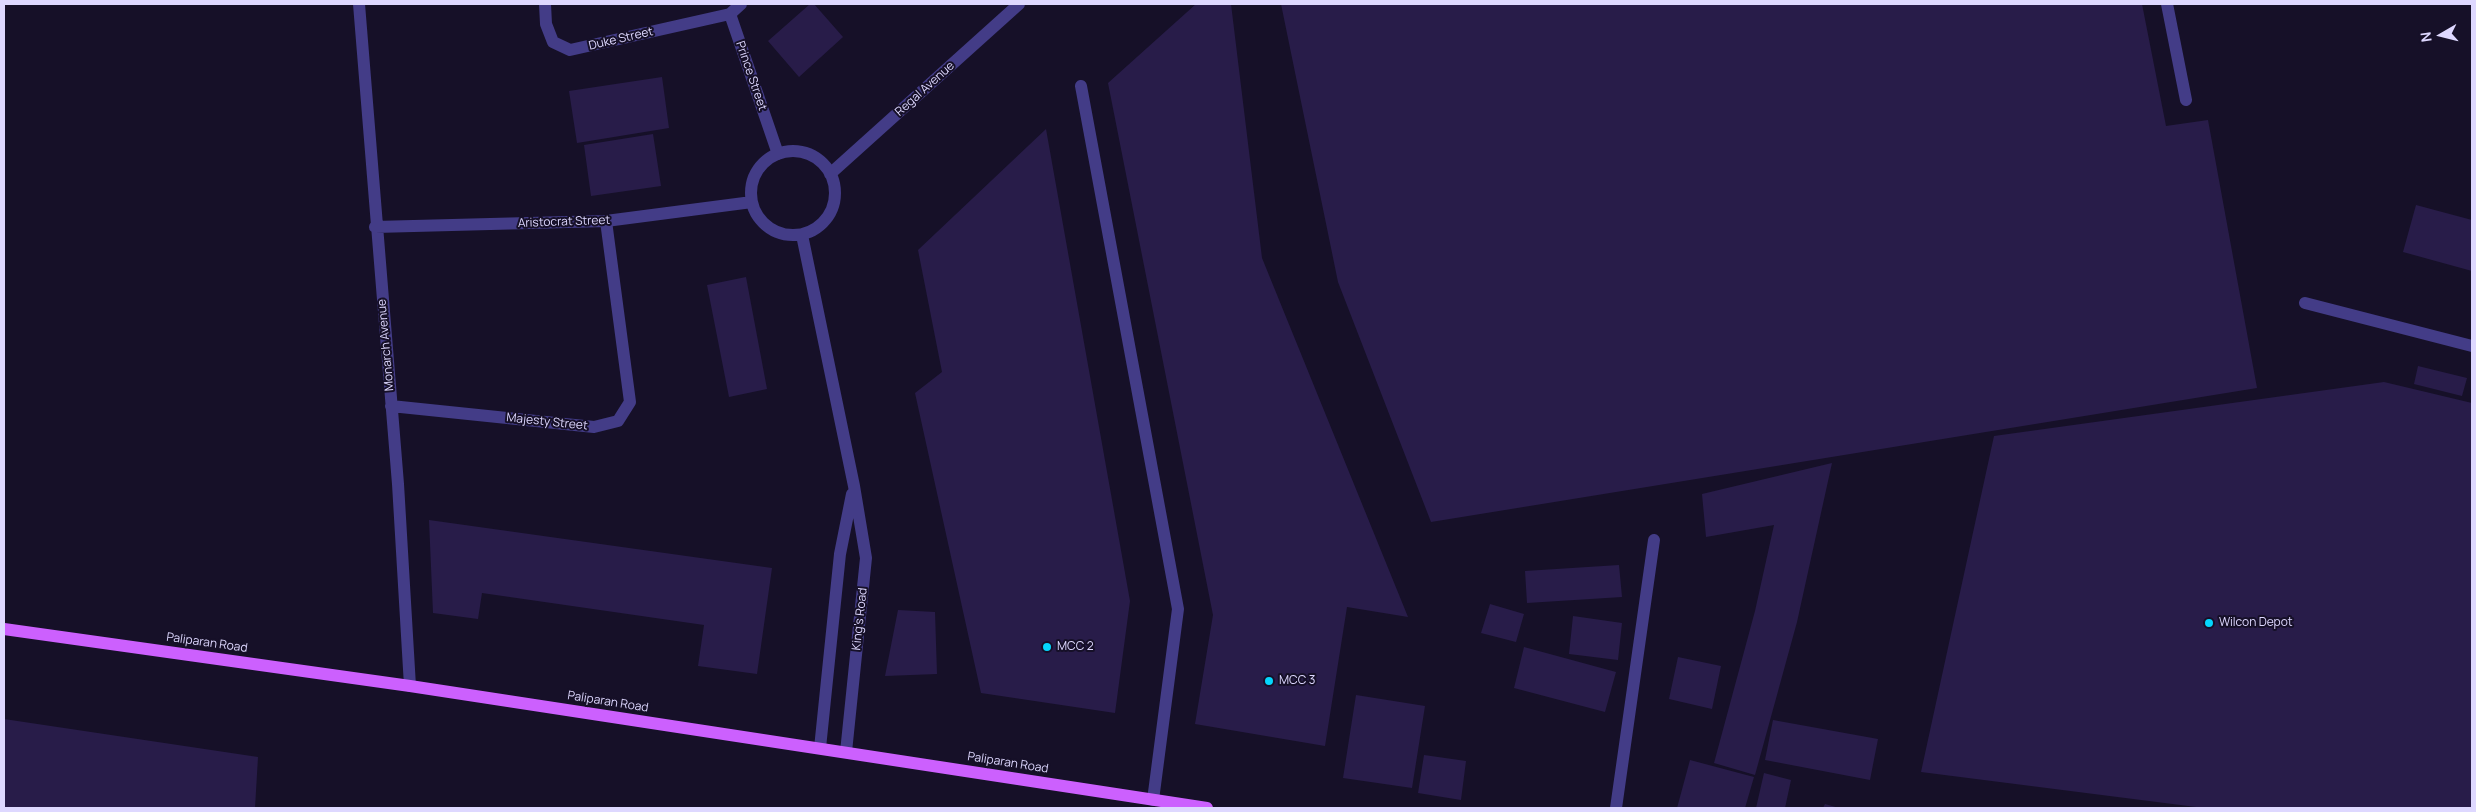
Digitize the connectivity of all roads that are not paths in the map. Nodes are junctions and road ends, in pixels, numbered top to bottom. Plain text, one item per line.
1 (359, 4) edge
2 (545, 4) edge
3 (741, 4) edge
4 (1019, 4) edge
5 (2168, 4) edge
6 (730, 14) junction
7 (1081, 86) dead end
8 (2186, 100) dead end
9 (778, 154) junction
10 (830, 174) junction
11 (752, 202) junction
12 (606, 221) junction
13 (375, 227) junction
14 (802, 235) junction
15 (2306, 303) dead end
16 (2472, 346) edge
17 (391, 406) junction
18 (854, 486) junction
19 (1654, 540) dead end
20 (4, 629) edge
21 (410, 686) junction
22 (820, 748) junction
23 (846, 752) junction
24 (1153, 800) junction
25 (1207, 808) edge
26 (1616, 808) edge

1 - 13 street, Monarch Avenue
2 - 6 street, Duke Street
3 - 6 street
4 - 10 street, Regal Avenue
5 - 8 street
6 - 9 street, Prince Street
7 - 24 street
9 - 10 street
9 - 11 street
10 - 14 street
11 - 12 street, Aristocrat Street
11 - 14 street
12 - 13 street, Aristocrat Street
12 - 17 street, Majesty Street
13 - 17 street, Monarch Avenue
14 - 18 street, King's Road
15 - 16 street
17 - 21 street, Monarch Avenue
18 - 22 street, King's Road
18 - 23 street, King's Road
19 - 26 street
20 - 21 main road, Paliparan Road
21 - 22 main road, Paliparan Road
22 - 23 main road, Paliparan Road
23 - 24 main road, Paliparan Road
24 - 25 main road, Paliparan Road

